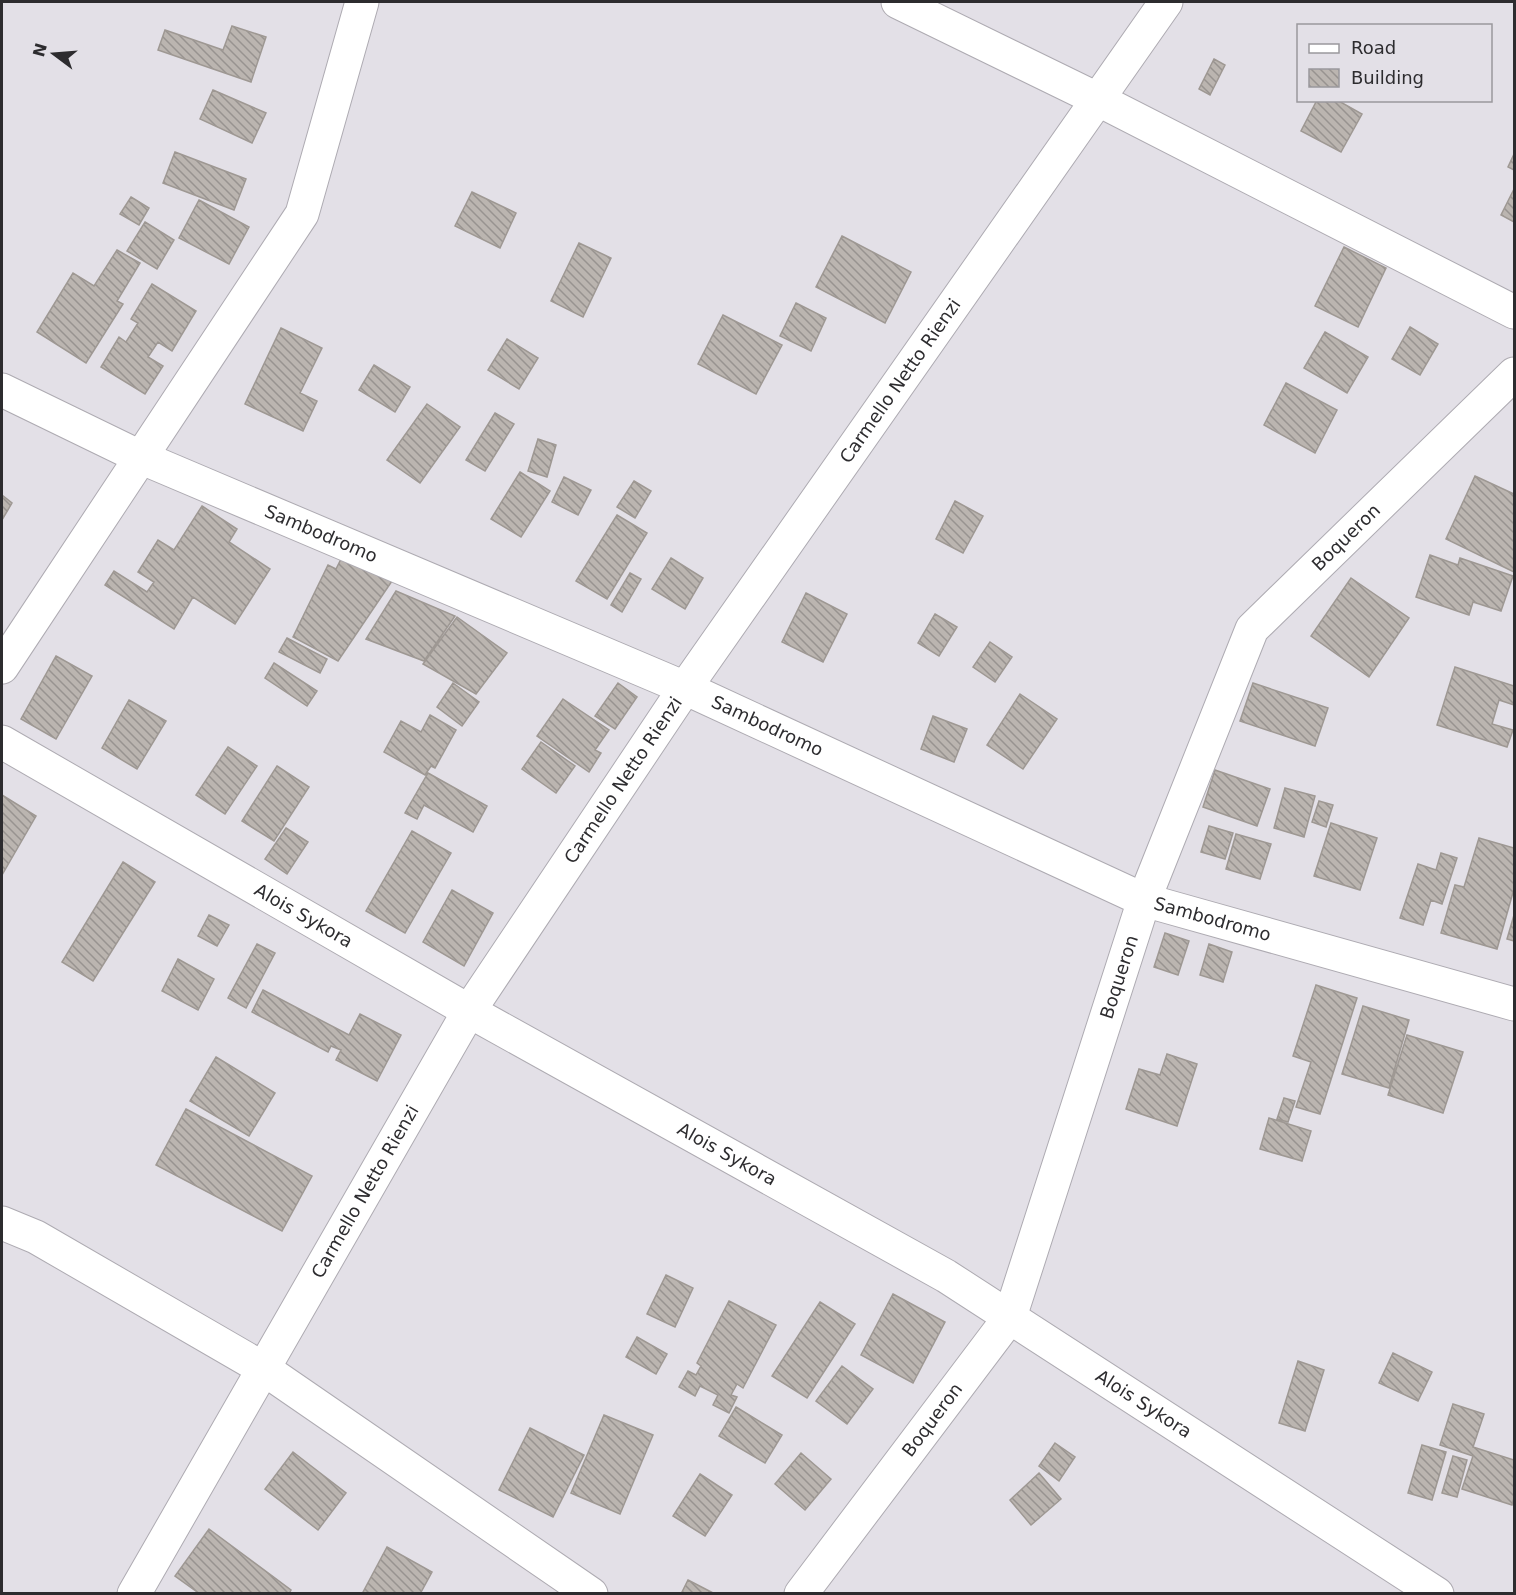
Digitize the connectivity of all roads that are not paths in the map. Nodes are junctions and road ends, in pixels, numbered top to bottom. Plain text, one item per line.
1 (362, 2) edge
2 (898, 2) edge
3 (1166, 2) edge
4 (1097, 99) junction
5 (1515, 312) edge
6 (1515, 374) edge
7 (2, 390) edge
8 (140, 457) junction
9 (2, 667) edge
10 (685, 687) junction
11 (2, 742) edge
12 (1144, 900) junction
13 (1515, 1004) edge
14 (469, 1011) junction
15 (2, 1223) edge
16 (1010, 1317) junction
17 (264, 1369) junction
18 (134, 1593) edge
19 (591, 1593) edge
20 (801, 1593) edge
21 (1437, 1593) edge

1 - 8 street
2 - 4 street
3 - 4 street, Carmello Netto Rienzi
4 - 5 street
4 - 10 street, Carmello Netto Rienzi
6 - 12 street, Boqueron
7 - 8 street, Sambodromo
8 - 9 street
8 - 10 street, Sambodromo
10 - 12 street, Sambodromo
10 - 14 street, Carmello Netto Rienzi
11 - 14 street, Alois Sykora
12 - 13 street, Sambodromo
12 - 16 street, Boqueron
14 - 16 street, Alois Sykora
14 - 17 street, Carmello Netto Rienzi
15 - 17 street
16 - 20 street, Boqueron
16 - 21 street, Alois Sykora
17 - 18 street, Carmello Netto Rienzi
17 - 19 street

